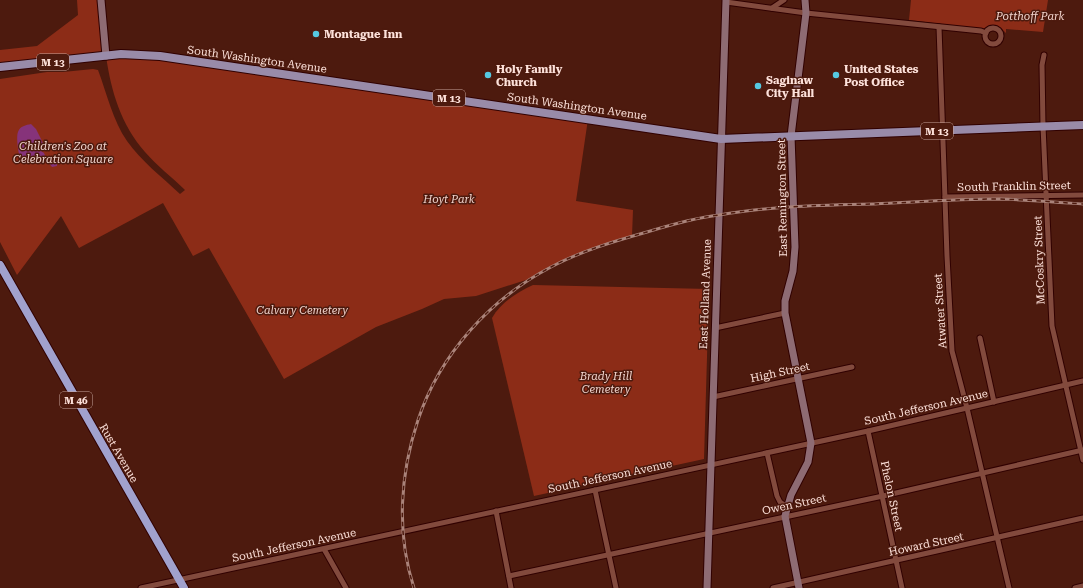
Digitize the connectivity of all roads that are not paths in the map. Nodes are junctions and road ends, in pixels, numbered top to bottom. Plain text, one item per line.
1 (100, 0) edge
2 (784, 0) edge
3 (805, 0) edge
4 (726, 1) edge
5 (772, 8) junction
6 (806, 12) junction
7 (939, 27) junction
8 (986, 34) dead end
9 (1044, 55) dead end
10 (106, 56) junction
11 (0, 67) edge
12 (1083, 125) edge
13 (1043, 126) junction
14 (942, 130) junction
15 (791, 136) junction
16 (721, 139) junction
17 (1047, 195) junction
18 (1083, 195) edge
19 (945, 197) junction
20 (0, 265) edge
21 (785, 313) junction
22 (715, 328) junction
23 (980, 338) dead end
24 (852, 367) dead end
25 (798, 378) junction
26 (1083, 381) edge
27 (1066, 385) junction
28 (713, 397) junction
29 (994, 402) junction
30 (967, 408) junction
31 (868, 432) junction
32 (811, 443) junction
33 (1082, 450) edge
34 (767, 452) junction
35 (1083, 460) edge
36 (711, 465) junction
37 (981, 473) junction
38 (594, 490) junction
39 (883, 496) junction
40 (787, 507) junction
41 (496, 511) junction
42 (785, 516) junction
43 (1083, 518) edge
44 (709, 533) junction
45 (997, 538) junction
46 (324, 549) junction
47 (609, 555) junction
48 (896, 561) junction
49 (509, 576) junction
50 (179, 580) junction
51 (798, 585) edge
52 (1083, 586) edge
53 (141, 588) edge
54 (184, 588) edge
55 (346, 588) edge
56 (511, 588) edge
57 (616, 588) edge
58 (707, 588) edge
59 (773, 588) edge
60 (902, 588) edge
61 (1008, 588) edge
62 (1076, 588) edge

1 - 10 main road
2 - 5 street
3 - 6 main road, East Remington Street
4 - 5 street
4 - 16 main road, East Holland Avenue
5 - 6 street
6 - 7 street
6 - 15 main road, East Remington Street
7 - 8 street
7 - 14 street, Atwater Street
9 - 13 street, McCoskry Street
10 - 11 main road, South Washington Avenue / M 13
10 - 16 main road, South Washington Avenue / M 13
12 - 13 main road, South Washington Avenue / M 13
13 - 14 main road, South Washington Avenue / M 13
13 - 17 street, McCoskry Street
14 - 15 main road, South Washington Avenue / M 13
14 - 19 street, Atwater Street
15 - 16 main road, South Washington Avenue / M 13
15 - 21 main road, East Remington Street
16 - 22 main road, East Holland Avenue
17 - 18 street, South Franklin Street
17 - 19 street, South Franklin Street
17 - 27 street, McCoskry Street
19 - 30 street, Atwater Street
20 - 50 highway, Rust Avenue / M 46
21 - 22 street
21 - 25 main road, East Remington Street
22 - 28 main road, East Holland Avenue
23 - 29 street
24 - 25 street, High Street
25 - 28 street, High Street
25 - 32 main road, East Remington Street
26 - 27 street, South Jefferson Avenue
27 - 29 street, South Jefferson Avenue
27 - 33 street, McCoskry Street
28 - 36 main road, East Holland Avenue
29 - 30 street, South Jefferson Avenue
30 - 31 street, South Jefferson Avenue
30 - 37 street, Atwater Street
31 - 32 street, South Jefferson Avenue
31 - 39 street, Phelon Street
32 - 34 street, South Jefferson Avenue
32 - 40 main road, East Remington Street
33 - 35 street, McCoskry Street
33 - 37 street, Owen Street
34 - 36 street, South Jefferson Avenue
34 - 40 street
36 - 38 street, South Jefferson Avenue
36 - 44 main road, East Holland Avenue
37 - 39 street, Owen Street
37 - 45 street, Atwater Street
38 - 41 street, South Jefferson Avenue
38 - 47 street
39 - 42 street, Owen Street
39 - 48 street, Phelon Street
40 - 42 main road, East Remington Street
41 - 46 street, South Jefferson Avenue
41 - 49 street
42 - 44 street, Owen Street
42 - 51 main road, East Remington Street
43 - 45 street, Howard Street
44 - 47 street, Owen Street
44 - 58 main road, East Holland Avenue
45 - 48 street, Howard Street
45 - 61 street, Atwater Street
46 - 50 street, South Jefferson Avenue
46 - 55 street
47 - 49 street, Owen Street
47 - 57 street
48 - 51 street, Howard Street
48 - 60 street, Phelon Street
49 - 56 street
50 - 53 street, South Jefferson Avenue
50 - 54 highway, Rust Avenue / M 46
51 - 59 street, Howard Street
52 - 62 street

